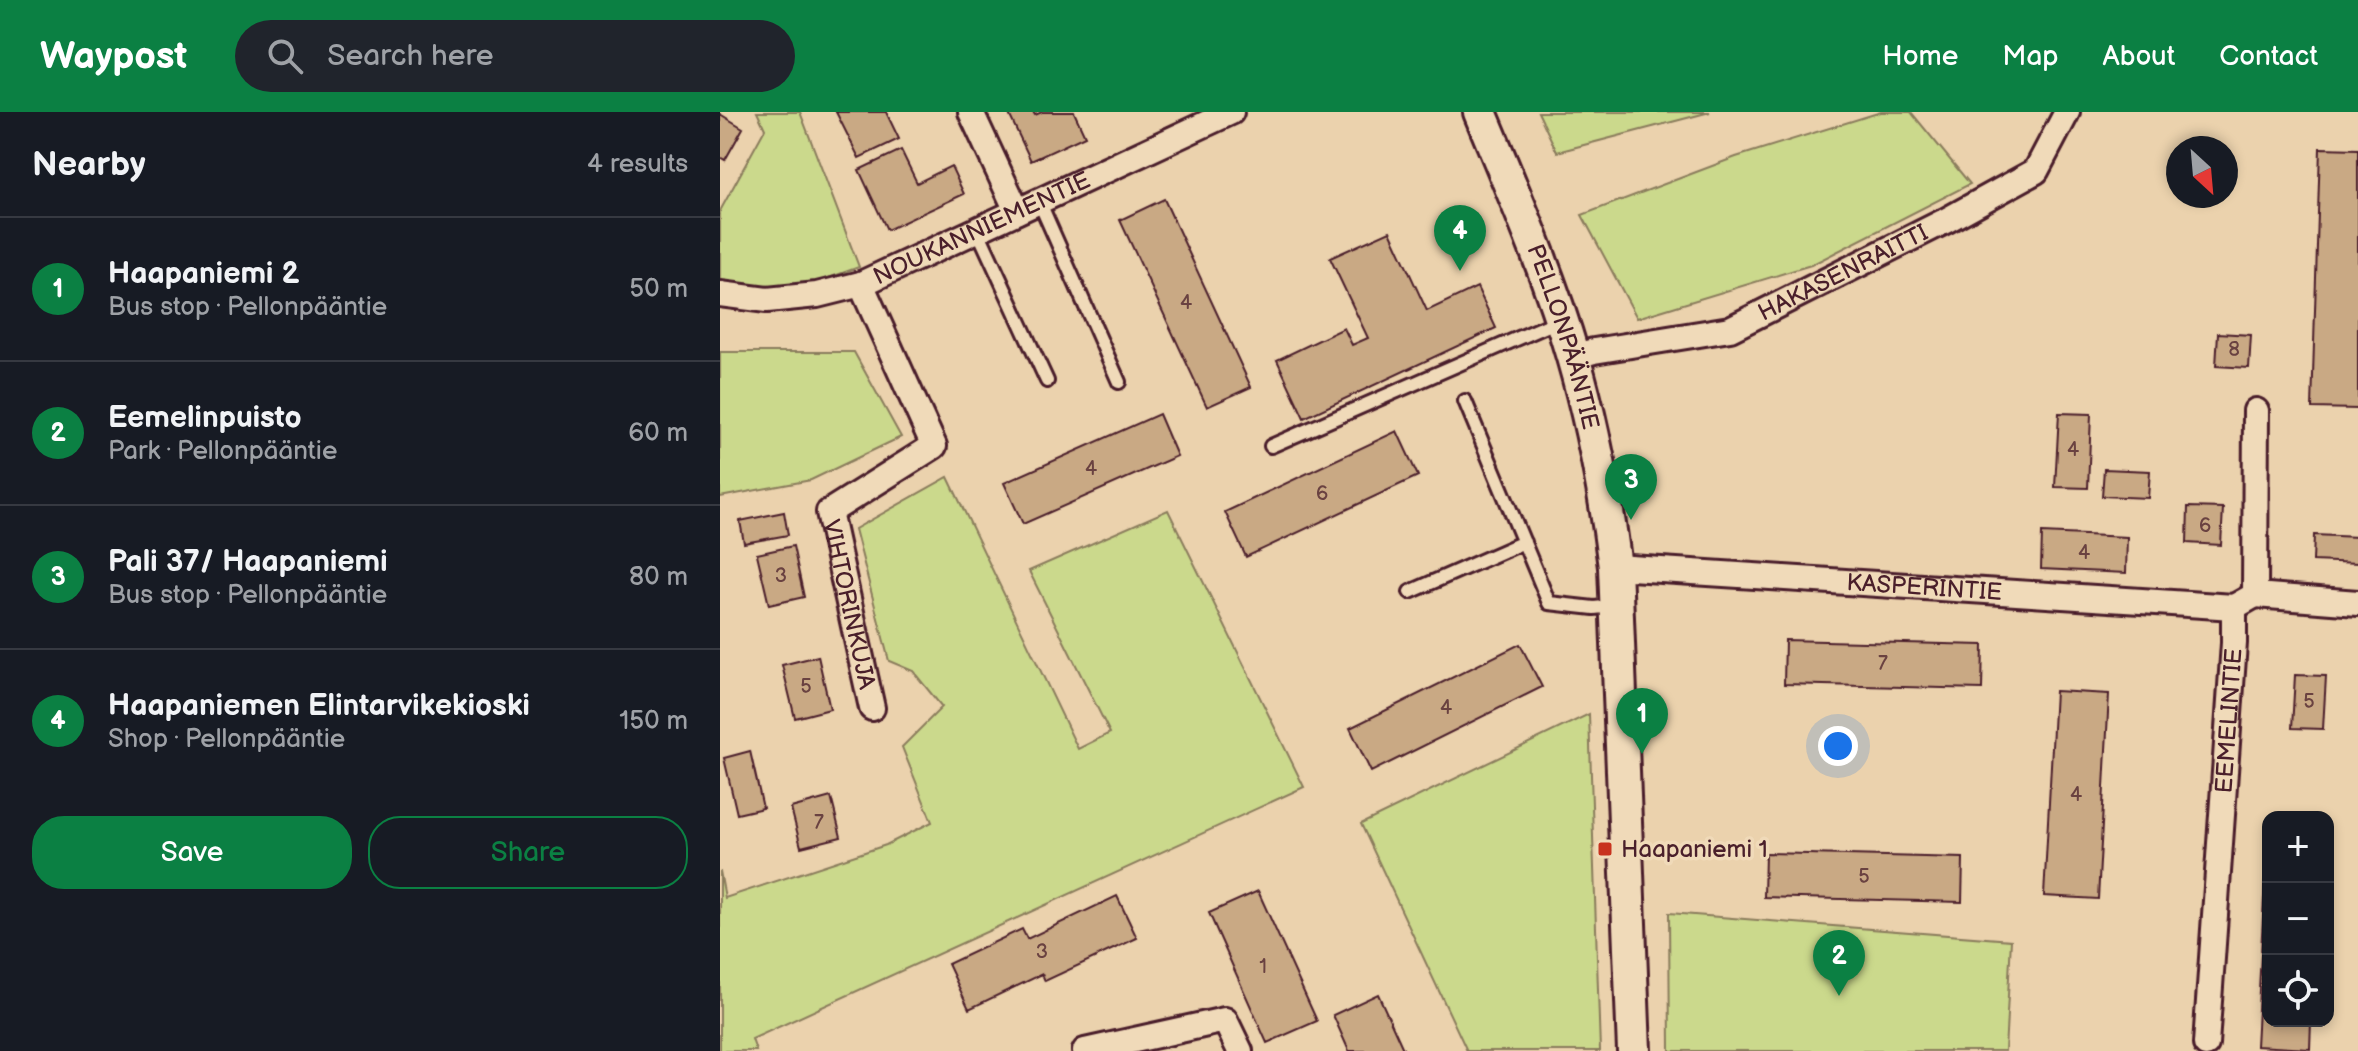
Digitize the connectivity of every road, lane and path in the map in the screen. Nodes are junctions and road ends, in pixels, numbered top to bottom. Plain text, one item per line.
1 (971, 112) edge
2 (1231, 112) edge
3 (1480, 112) edge
4 (2067, 112) edge
5 (1028, 206) junction
6 (977, 229) junction
7 (861, 284) junction
8 (720, 294) edge
9 (1560, 320) junction
10 (1573, 357) junction
11 (1047, 381) dead end
12 (1119, 382) dead end
13 (1465, 401) dead end
14 (2256, 411) dead end
15 (1271, 446) dead end
16 (1524, 542) junction
17 (1615, 567) junction
18 (1410, 592) dead end
19 (2245, 601) junction
20 (2358, 603) edge
21 (1617, 606) junction
22 (872, 708) dead end
23 (2206, 1044) dead end
24 (1085, 1051) edge
25 (1240, 1051) edge
26 (1634, 1051) edge

1 - 5 street
2 - 5 street, NOUKANNIEMENTIE
3 - 9 street, PELLONPÄÄNTIE
4 - 10 street, HAKASENRAITTI
5 - 6 street, NOUKANNIEMENTIE
5 - 12 lane
6 - 7 street, NOUKANNIEMENTIE
6 - 11 lane
7 - 8 street, NOUKANNIEMENTIE
7 - 22 street, VIHTORINKUJA
9 - 10 street, PELLONPÄÄNTIE
9 - 15 lane
10 - 17 street, PELLONPÄÄNTIE
13 - 16 lane
14 - 19 street, EEMELINTIE
16 - 18 lane
16 - 21 lane
17 - 19 street, KASPERINTIE
17 - 21 street, PELLONPÄÄNTIE
19 - 20 street, KASPERINTIE
19 - 23 street, EEMELINTIE
21 - 26 street, PELLONPÄÄNTIE
24 - 25 street

